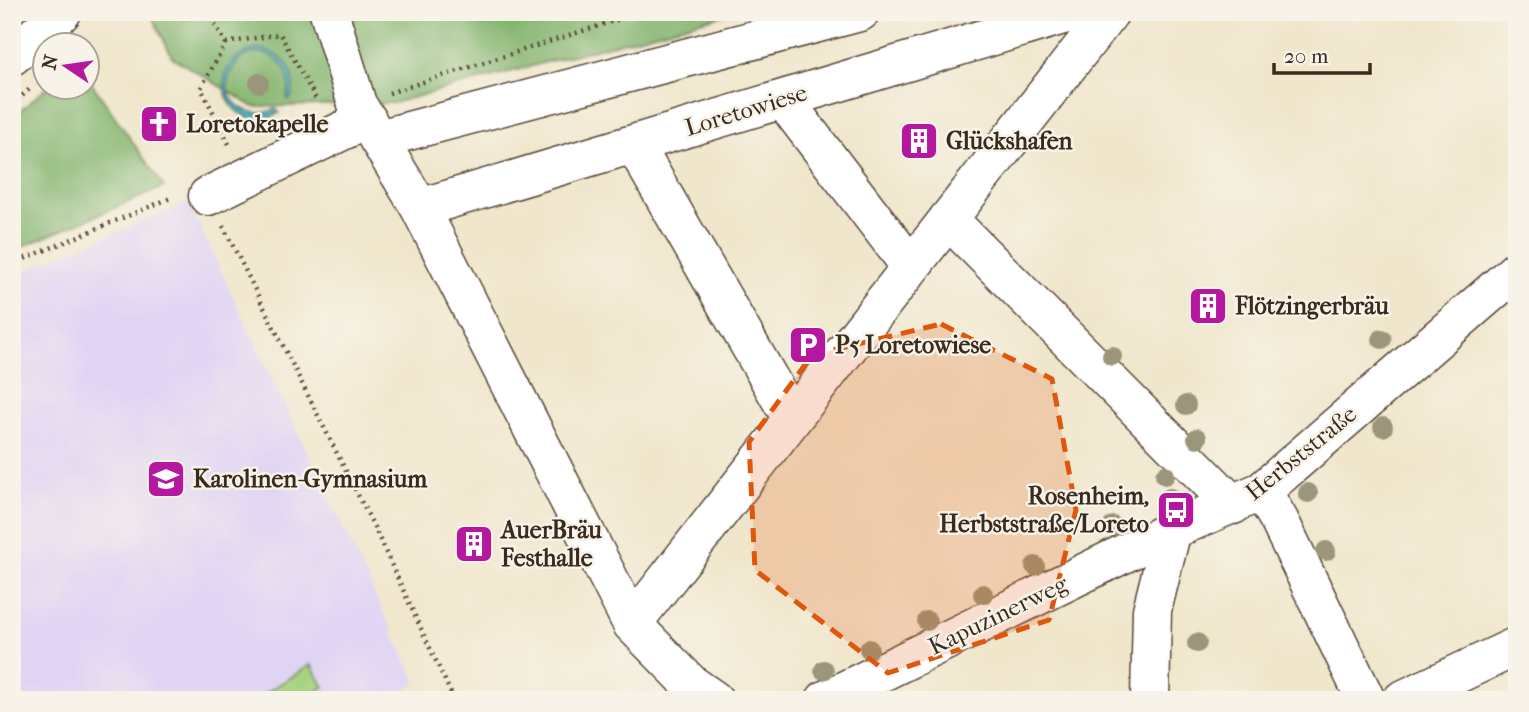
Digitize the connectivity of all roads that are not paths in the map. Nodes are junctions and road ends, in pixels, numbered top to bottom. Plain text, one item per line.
1 (62, 12) edge
2 (329, 12) edge
3 (860, 12) edge
4 (1073, 12) edge
5 (1110, 12) edge
6 (12, 56) edge
7 (783, 99) junction
8 (356, 117) junction
9 (634, 144) junction
10 (208, 196) road end
11 (420, 208) junction
12 (948, 219) junction
13 (911, 267) junction
14 (1517, 270) edge
15 (792, 419) junction
16 (1248, 498) junction
17 (1172, 530) junction
18 (632, 624) junction
19 (1517, 646) edge
20 (714, 700) edge
21 (825, 700) edge
22 (1150, 700) edge
23 (1366, 700) edge
24 (1402, 700) edge

1 - 6 street
2 - 8 street
3 - 8 street
4 - 7 street, Loretowiese
5 - 12 street
7 - 9 street, Loretowiese
7 - 13 street
8 - 10 street
8 - 11 street
9 - 11 street, Loretowiese
9 - 15 street
11 - 18 street
12 - 13 street
12 - 16 street
13 - 15 street
14 - 16 street, Herbststraße
15 - 18 street
16 - 17 street, Herbststraße
16 - 23 street
17 - 21 street, Kapuzinerweg
17 - 22 street
18 - 20 street
19 - 24 street

